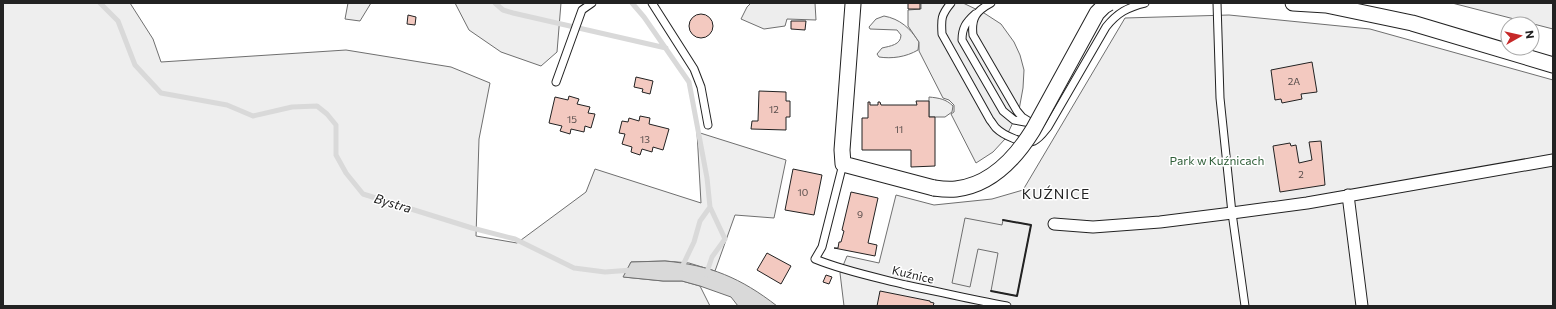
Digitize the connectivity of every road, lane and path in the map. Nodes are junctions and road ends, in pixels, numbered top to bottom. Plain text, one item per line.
1 (592, 3) edge
2 (652, 3) edge
3 (951, 3) edge
4 (991, 3) edge
5 (1109, 3) edge
6 (1145, 3) edge
7 (1217, 3) edge
8 (1293, 3) edge
9 (852, 4) dead end
10 (975, 14) junction
11 (1553, 65) edge
12 (556, 82) dead end
13 (1052, 120) junction
14 (1032, 123) junction
15 (708, 125) dead end
16 (1553, 160) edge
17 (843, 164) junction
18 (1348, 195) junction
19 (1232, 213) junction
20 (1054, 224) dead end
21 (1007, 306) edge
22 (1245, 306) edge
23 (1362, 306) edge

1 - 12 lane
2 - 15 lane
3 - 13 lane
4 - 10 lane
5 - 17 street, bridge
6 - 13 lane
7 - 19 lane
8 - 11 street
9 - 17 street
10 - 14 lane
10 - 14 lane
13 - 14 lane
16 - 18 street
17 - 21 lane, Kuźnice
18 - 19 street
18 - 23 street
19 - 20 street
19 - 22 lane

